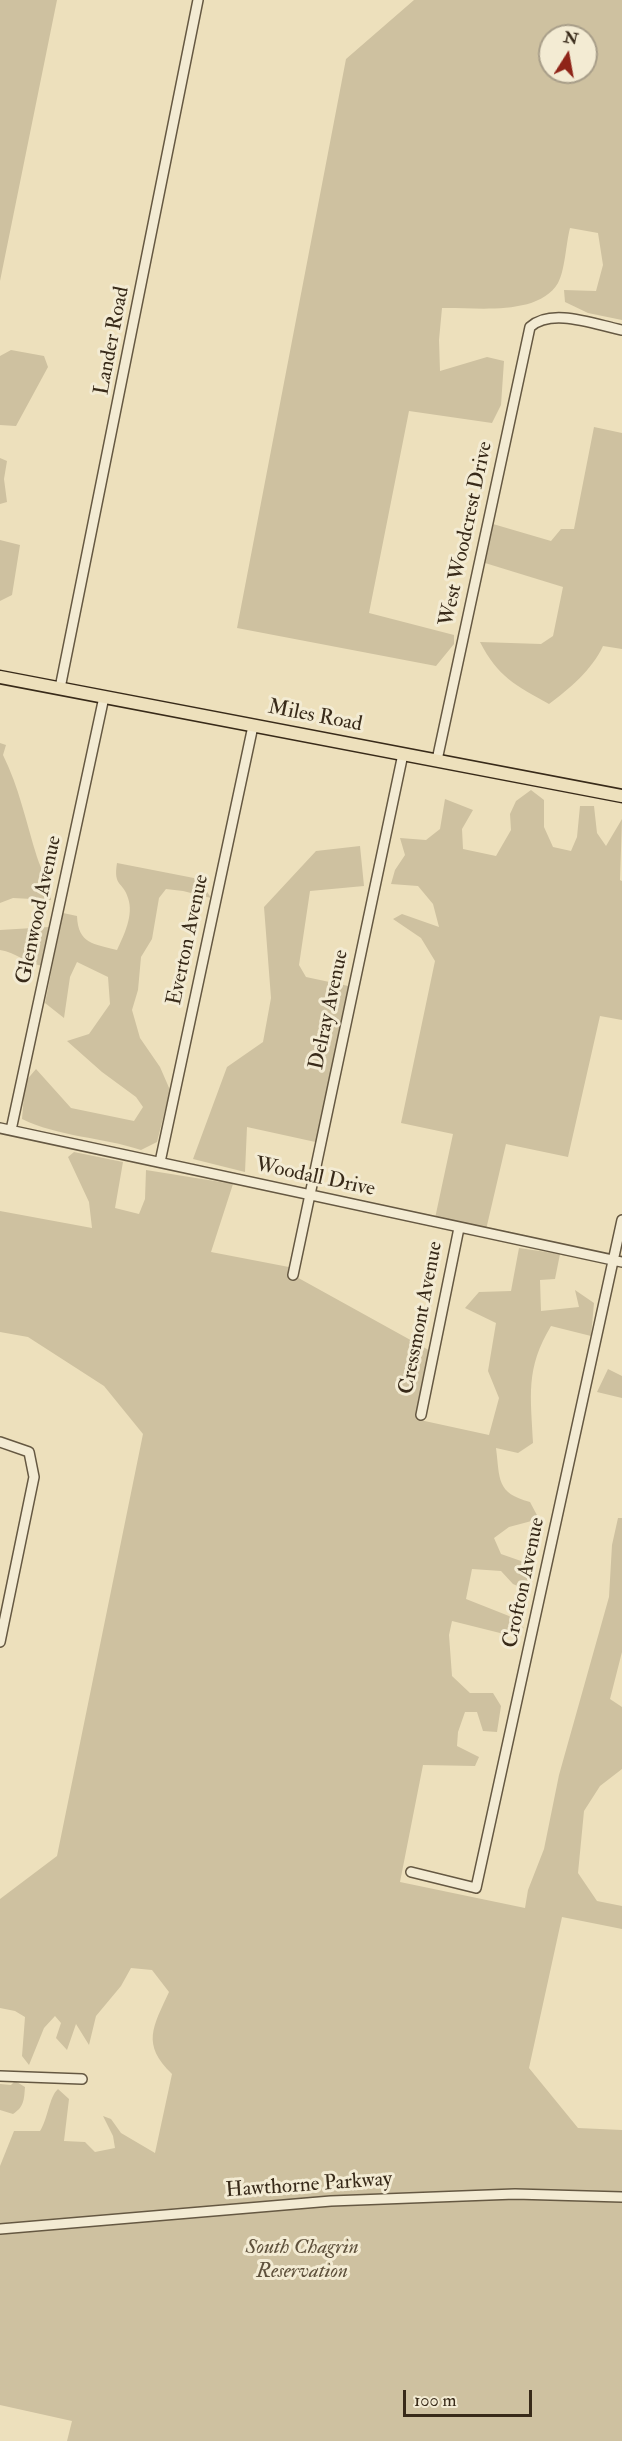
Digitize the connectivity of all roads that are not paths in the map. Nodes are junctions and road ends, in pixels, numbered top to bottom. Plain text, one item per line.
1 (198, 0) edge
2 (622, 330) edge
3 (0, 677) edge
4 (60, 688) junction
5 (105, 697) junction
6 (253, 726) junction
7 (403, 754) junction
8 (437, 760) junction
9 (622, 796) edge
10 (0, 1128) edge
11 (11, 1131) junction
12 (160, 1162) junction
13 (309, 1196) junction
14 (622, 1220) edge
15 (459, 1228) junction
16 (618, 1262) edge
17 (293, 1275) dead end
18 (421, 1415) dead end
19 (0, 1442) edge
20 (0, 1642) edge
21 (411, 1872) dead end
22 (0, 2076) edge
23 (82, 2079) dead end
24 (622, 2197) edge
25 (0, 2229) edge

1 - 4 street, Lander Road
2 - 8 street, West Woodcrest Drive
3 - 4 main road, Miles Road
4 - 5 main road, Miles Road
5 - 6 main road, Miles Road
5 - 11 street, Glenwood Avenue
6 - 7 main road, Miles Road
6 - 12 street, Everton Avenue
7 - 8 main road, Miles Road
7 - 13 street, Delray Avenue
8 - 9 main road, Miles Road
10 - 11 street, Woodall Drive
11 - 12 street, Woodall Drive
12 - 13 street, Woodall Drive
13 - 15 street, Woodall Drive
13 - 17 street, Delray Avenue
14 - 16 street, Crofton Avenue
15 - 16 street, Woodall Drive
15 - 18 street, Cressmont Avenue
16 - 21 street, Crofton Avenue
19 - 20 street
22 - 23 street
24 - 25 street, Hawthorne Parkway

